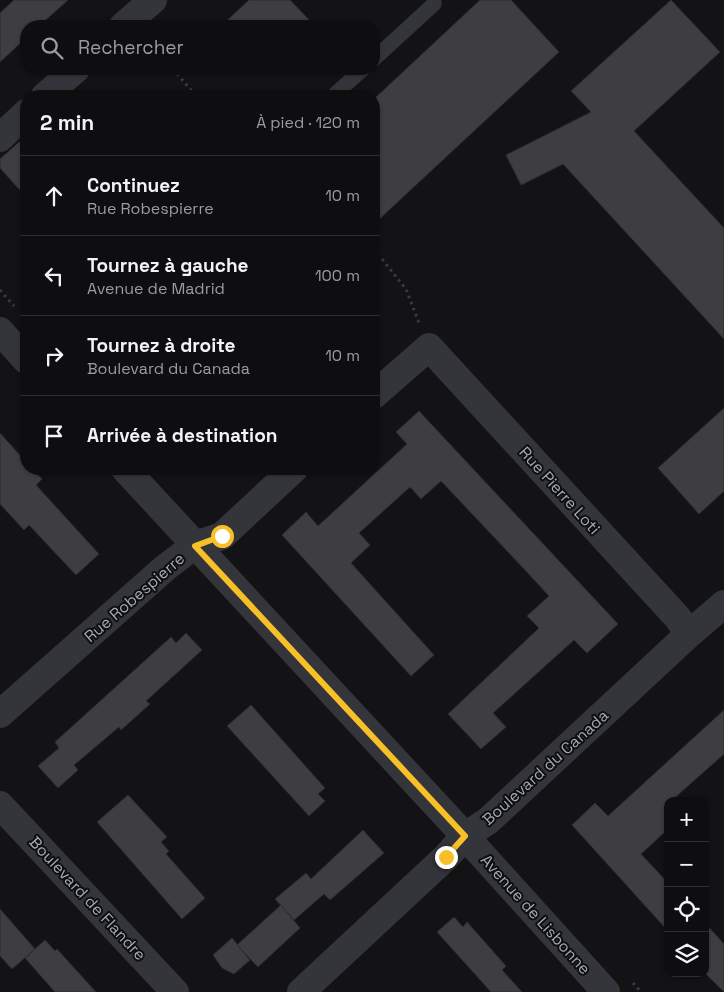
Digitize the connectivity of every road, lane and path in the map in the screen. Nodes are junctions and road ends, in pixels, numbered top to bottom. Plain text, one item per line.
1 (153, 0) edge
2 (434, 0) edge
3 (131, 20) edge
4 (380, 54) edge
5 (69, 75) edge
6 (178, 75) edge
7 (356, 75) edge
8 (52, 90) edge
9 (191, 90) edge
10 (340, 90) edge
11 (20, 120) edge
12 (0, 138) edge
13 (380, 256) edge
14 (0, 331) edge
15 (429, 347) junction
16 (20, 353) edge
17 (380, 390) edge
18 (130, 475) edge
19 (288, 475) edge
20 (195, 546) junction
21 (724, 604) edge
22 (689, 634) junction
23 (0, 714) edge
24 (0, 805) edge
25 (465, 836) junction
26 (175, 992) edge
27 (301, 992) edge
28 (606, 992) edge

1 - 3 street
2 - 4 lane
5 - 8 street
6 - 9 path
7 - 10 lane
11 - 12 street
13 - 15 path
14 - 16 street
15 - 17 street
15 - 22 street, Rue Pierre Loti
18 - 20 street, Avenue de Lisbonne
19 - 20 street, Rue Robespierre
20 - 23 street, Rue Robespierre
20 - 25 street, Avenue de Lisbonne
21 - 22 street, Boulevard du Canada
22 - 25 street, Boulevard du Canada
24 - 26 street, Boulevard de Flandre
25 - 27 street, Boulevard du Canada
25 - 28 street, Avenue de Lisbonne

